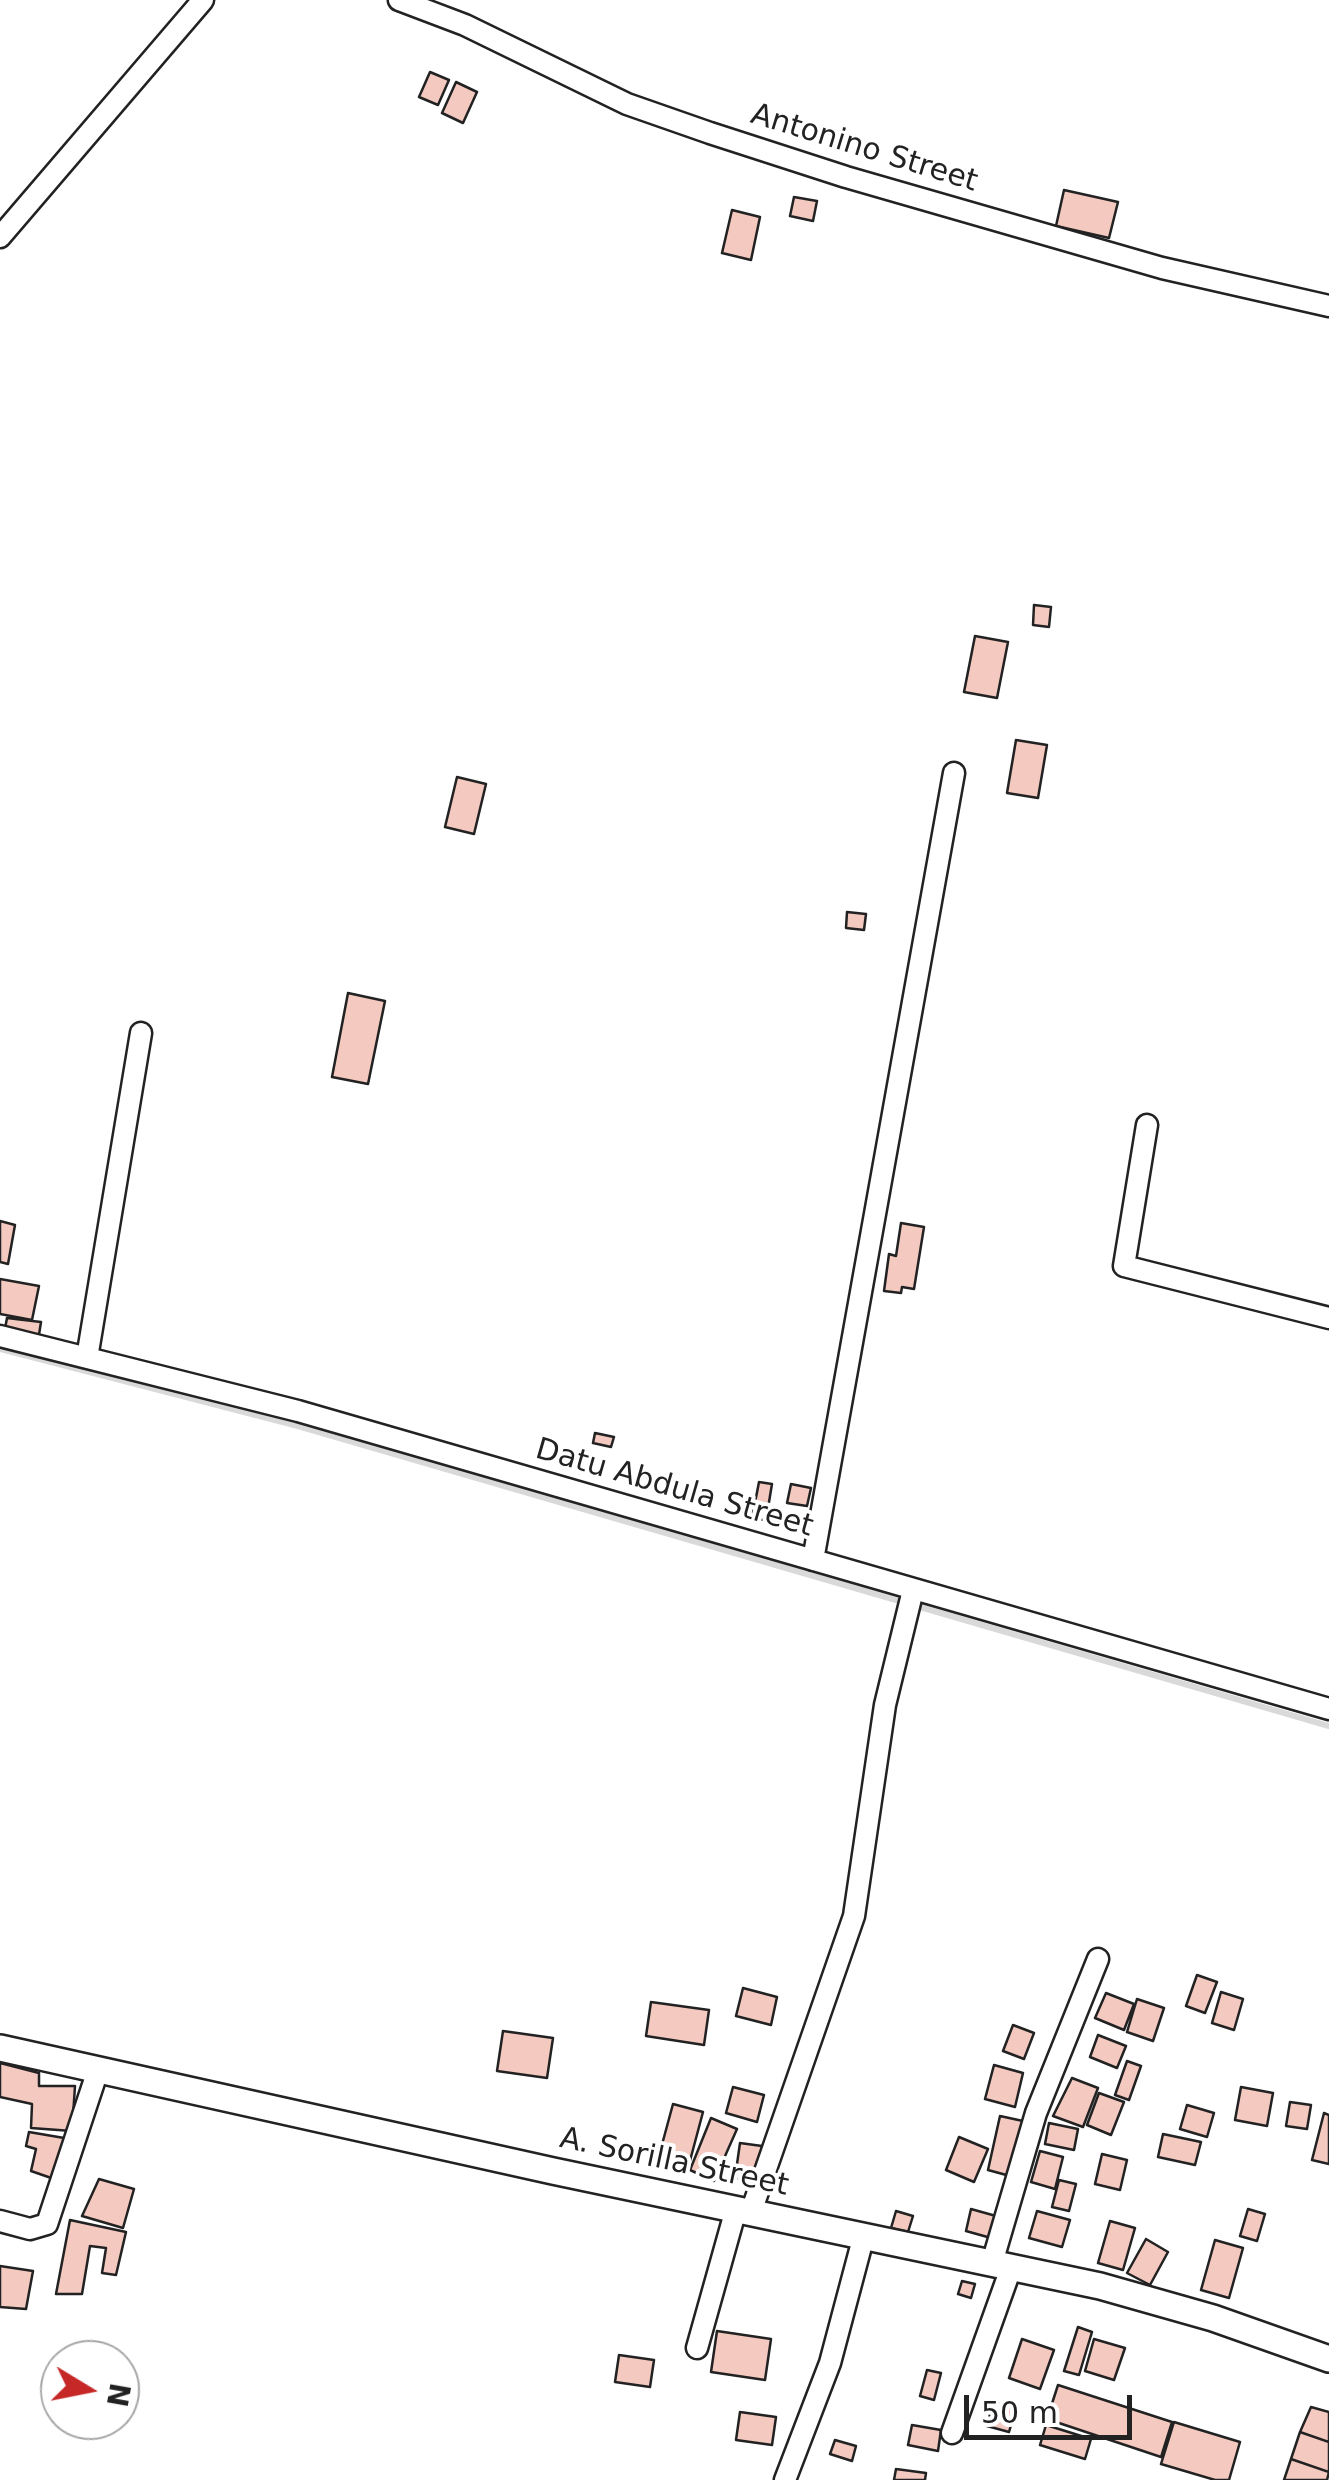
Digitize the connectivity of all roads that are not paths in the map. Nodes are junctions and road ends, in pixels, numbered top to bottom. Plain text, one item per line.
1 (203, 0) edge
2 (399, 0) edge
3 (0, 237) edge
4 (1329, 306) edge
5 (954, 773) dead end
6 (141, 1033) dead end
7 (1147, 1124) dead end
8 (1329, 1318) edge
9 (0, 1336) edge
10 (86, 1358) junction
11 (812, 1560) junction
12 (913, 1590) junction
13 (1329, 1709) edge
14 (1098, 1960) dead end
15 (0, 2048) edge
16 (98, 2070) junction
17 (744, 2210) junction
18 (0, 2221) edge
19 (864, 2235) junction
20 (1002, 2265) junction
21 (698, 2348) dead end
22 (1329, 2359) edge
23 (952, 2433) dead end
24 (786, 2480) edge

1 - 3 street
2 - 4 street, Antonino Street
5 - 11 street
6 - 10 street
7 - 8 street
9 - 10 street, Datu Abdula Street
10 - 11 street, Datu Abdula Street
11 - 12 street, Datu Abdula Street
12 - 13 street, Datu Abdula Street
12 - 17 street
14 - 20 street
15 - 16 street, A. Sorilla Street
16 - 17 street, A. Sorilla Street
16 - 18 street
17 - 19 street, A. Sorilla Street
17 - 21 street
19 - 20 street, A. Sorilla Street
19 - 24 street
20 - 22 street, A. Sorilla Street
20 - 23 street

